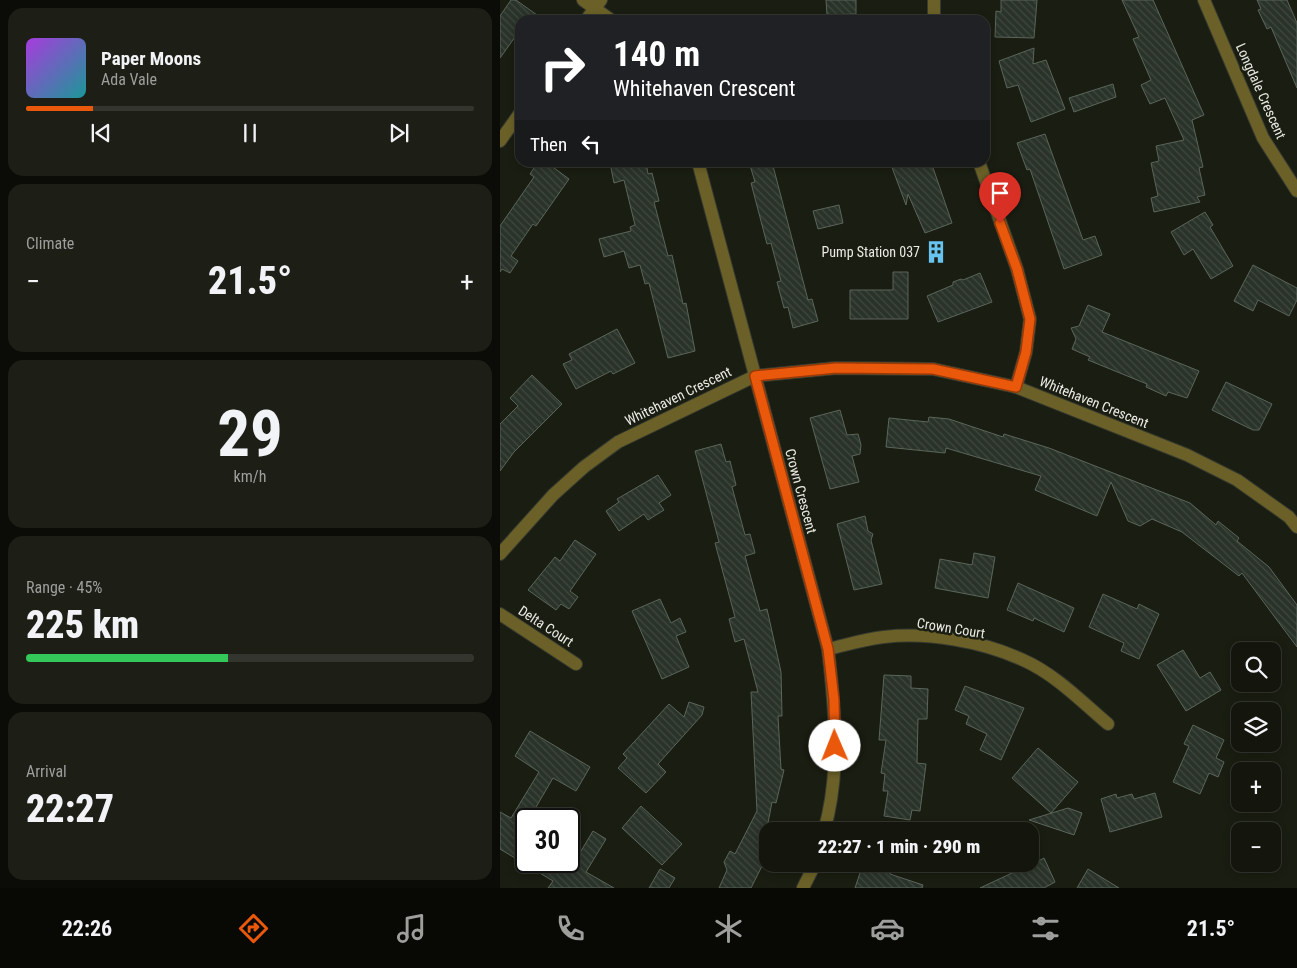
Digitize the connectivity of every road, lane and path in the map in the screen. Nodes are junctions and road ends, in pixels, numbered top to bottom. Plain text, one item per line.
1 (583, 0) edge
2 (934, 0) edge
3 (1204, 0) edge
4 (598, 4) edge
5 (590, 15) edge
6 (606, 15) edge
7 (934, 15) edge
8 (515, 120) edge
9 (500, 141) edge
10 (699, 167) edge
11 (981, 167) edge
12 (1297, 191) edge
13 (755, 376) junction
14 (1016, 387) junction
15 (1297, 526) edge
16 (500, 554) edge
17 (500, 614) edge
18 (828, 649) junction
19 (576, 664) dead end
20 (1108, 724) dead end
21 (827, 822) edge
22 (811, 872) edge
23 (804, 888) edge

1 - 4 street
2 - 7 street
3 - 12 street, Longdale Crescent
4 - 5 street
4 - 6 street
8 - 9 street
10 - 13 street, Crown Crescent
11 - 14 street
13 - 14 street, Whitehaven Crescent
13 - 16 street, Whitehaven Crescent
13 - 18 street, Crown Crescent
14 - 15 street, Whitehaven Crescent
17 - 19 street, Delta Court
18 - 20 street, Crown Court
18 - 21 street, Crown Crescent
22 - 23 street

